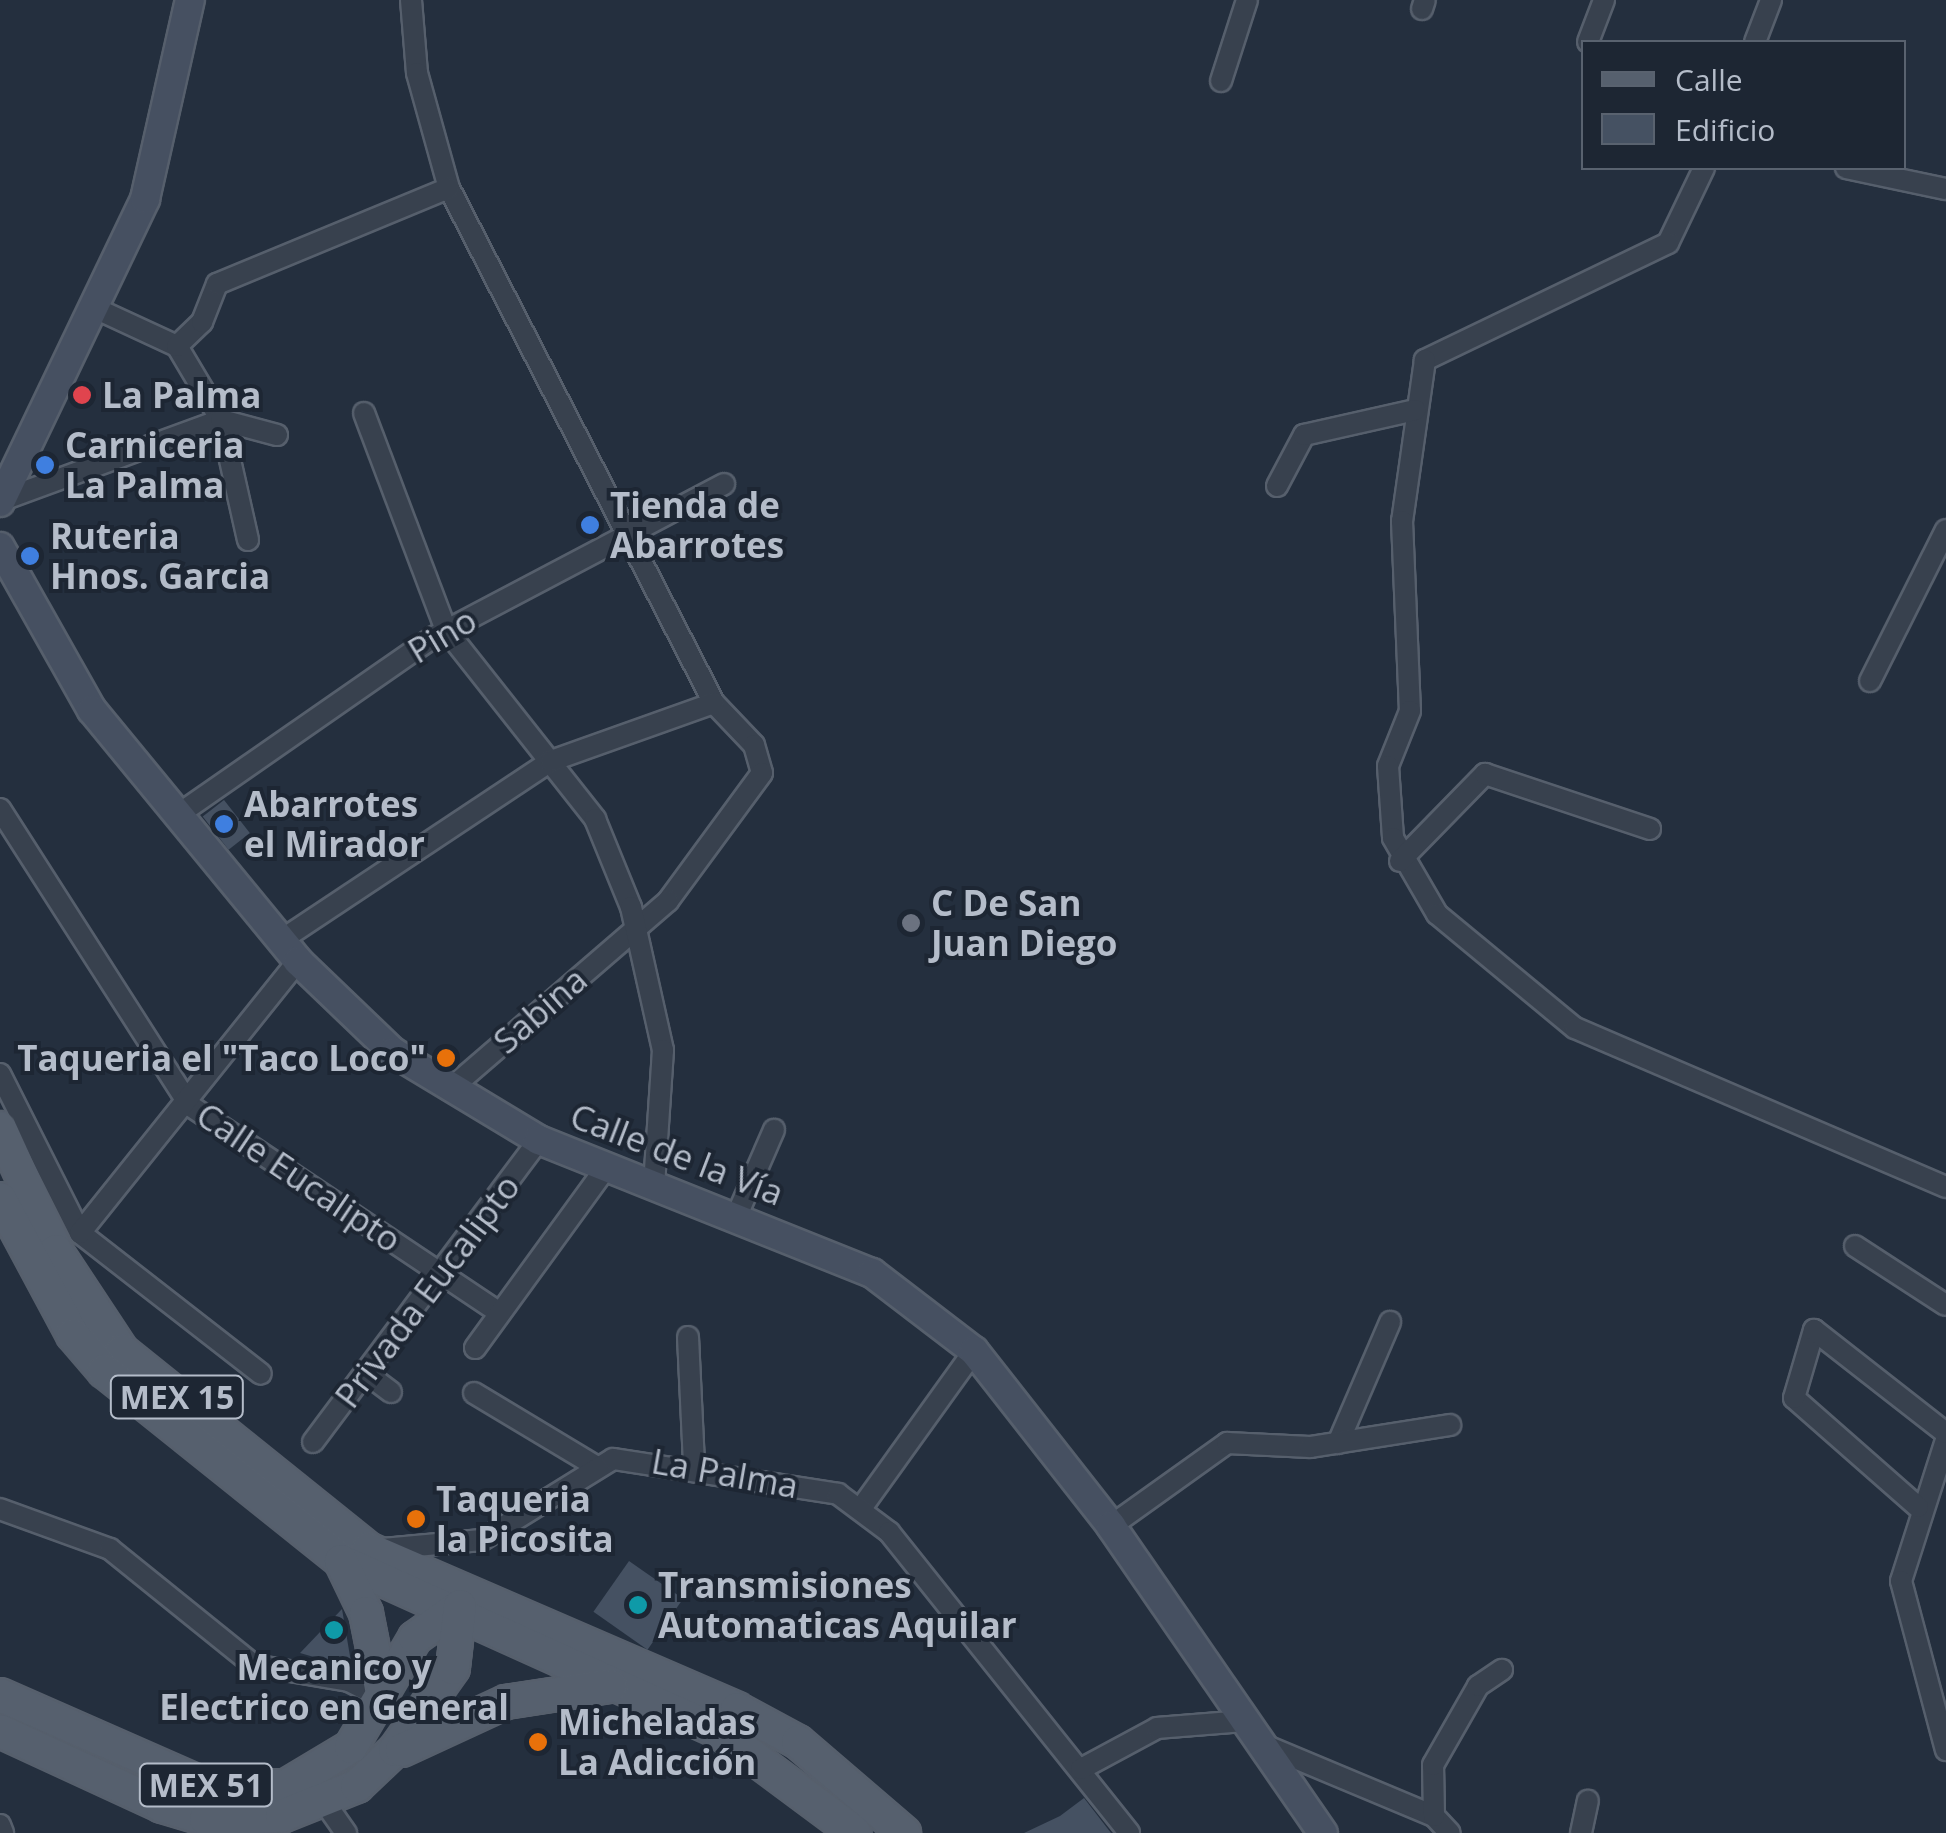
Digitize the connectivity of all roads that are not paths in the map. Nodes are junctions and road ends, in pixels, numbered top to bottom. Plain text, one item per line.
1 (190, 0) edge
2 (411, 0) edge
3 (1247, 0) edge
4 (1604, 0) edge
5 (1771, 0) edge
6 (1589, 40) edge
7 (1756, 40) edge
8 (1220, 81) dead end
9 (1703, 170) edge
10 (1856, 170) edge
11 (449, 188) junction
12 (1946, 189) edge
13 (99, 310) junction
14 (177, 346) junction
15 (1415, 410) junction
16 (364, 413) dead end
17 (220, 420) junction
18 (277, 435) dead end
19 (724, 484) dead end
20 (1277, 486) dead end
21 (2, 500) edge
22 (631, 528) junction
23 (1945, 535) edge
24 (248, 540) dead end
25 (0, 547) edge
26 (446, 630) junction
27 (1870, 681) dead end
28 (714, 703) junction
29 (550, 760) junction
30 (0, 808) edge
31 (179, 814) junction
32 (1650, 828) dead end
33 (1400, 862) junction
34 (632, 929) junction
35 (290, 950) junction
36 (0, 1074) edge
37 (449, 1090) junction
38 (189, 1105) junction
39 (0, 1128) edge
40 (774, 1130) dead end
41 (540, 1140) junction
42 (606, 1168) junction
43 (654, 1184) junction
44 (27, 1188) edge
45 (1946, 1188) edge
46 (737, 1215) junction
47 (80, 1234) junction
48 (1855, 1246) dead end
49 (442, 1273) junction
50 (1946, 1305) edge
51 (500, 1313) junction
52 (1390, 1322) dead end
53 (688, 1337) dead end
54 (474, 1348) dead end
55 (974, 1352) junction
56 (261, 1374) dead end
57 (368, 1374) junction
58 (391, 1392) dead end
59 (474, 1394) dead end
60 (1450, 1425) dead end
61 (1946, 1436) edge
62 (313, 1442) dead end
63 (1338, 1443) junction
64 (594, 1465) junction
65 (694, 1465) junction
66 (862, 1507) junction
67 (1918, 1507) junction
68 (0, 1509) edge
69 (1111, 1526) junction
70 (354, 1555) junction
71 (460, 1605) junction
72 (1502, 1670) dead end
73 (616, 1686) junction
74 (380, 1692) junction
75 (0, 1695) edge
76 (1244, 1721) junction
77 (0, 1730) edge
78 (1261, 1744) junction
79 (1946, 1750) edge
80 (389, 1756) junction
81 (1081, 1769) junction
82 (1588, 1800) dead end
83 (325, 1803) junction
84 (1434, 1816) junction
85 (0, 1825) edge
86 (2, 1833) edge
87 (346, 1833) edge
88 (855, 1833) edge
89 (904, 1833) edge
90 (1130, 1833) edge
91 (1323, 1833) edge
92 (1450, 1833) edge
93 (1581, 1833) edge

1 - 13 street
2 - 11 street
3 - 8 street
4 - 6 street
5 - 7 street
9 - 15 street
10 - 12 street
11 - 14 street
11 - 22 street
13 - 14 street
13 - 21 street
14 - 17 street
15 - 20 street
15 - 33 street
16 - 26 street
17 - 18 street
17 - 21 street
17 - 24 street
19 - 22 street, Pino
22 - 26 street, Pino
22 - 28 street
23 - 27 street
25 - 31 street, Calle de la Vía
26 - 29 street
26 - 31 street, Pino
28 - 29 street
28 - 34 street, Sabina
29 - 34 street
29 - 35 street
30 - 38 street, Calle Eucalipto
31 - 35 street, Calle de la Vía
32 - 33 street
33 - 45 street
34 - 37 street, Sabina
34 - 43 street
35 - 37 street, Calle de la Vía
35 - 38 street
36 - 44 street
37 - 41 street, Calle de la Vía
38 - 47 street
38 - 49 street, Calle Eucalipto
39 - 44 main road, MEX 15
40 - 46 street
41 - 42 street, Calle de la Vía
41 - 49 street, Privada Eucalipto
42 - 43 street, Calle de la Vía
42 - 51 street
43 - 46 street, Calle de la Vía
44 - 47 street
44 - 70 main road, MEX 15
46 - 55 street, Calle de la Vía
47 - 56 street
48 - 50 street
49 - 51 street, Calle Eucalipto
49 - 57 street, Privada Eucalipto
51 - 54 street
52 - 63 street
53 - 65 street
55 - 66 street
55 - 69 street, Calle de la Vía
57 - 58 street
57 - 62 street, Privada Eucalipto
59 - 64 street
60 - 63 street
61 - 67 street
61 - 67 street
63 - 69 street
64 - 65 street, La Palma
64 - 70 street, La Palma
65 - 66 street, La Palma
66 - 81 street
67 - 79 street
68 - 74 street
69 - 76 street, Calle de la Vía
70 - 71 main road, MEX 15
70 - 74 main road
71 - 73 main road, MEX 15
71 - 74 main road, MEX 51
71 - 80 main road, MEX 51
71 - 89 main road, MEX 15
72 - 84 street
73 - 80 main road
73 - 88 main road, MEX 15
74 - 75 main road, MEX 51
76 - 78 street, Calle de la Vía
76 - 81 street
77 - 83 main road, MEX 51
78 - 84 street
78 - 91 street, Calle de la Vía
80 - 83 main road, MEX 51
81 - 90 street
82 - 93 street
83 - 87 street
84 - 92 street
85 - 86 street

